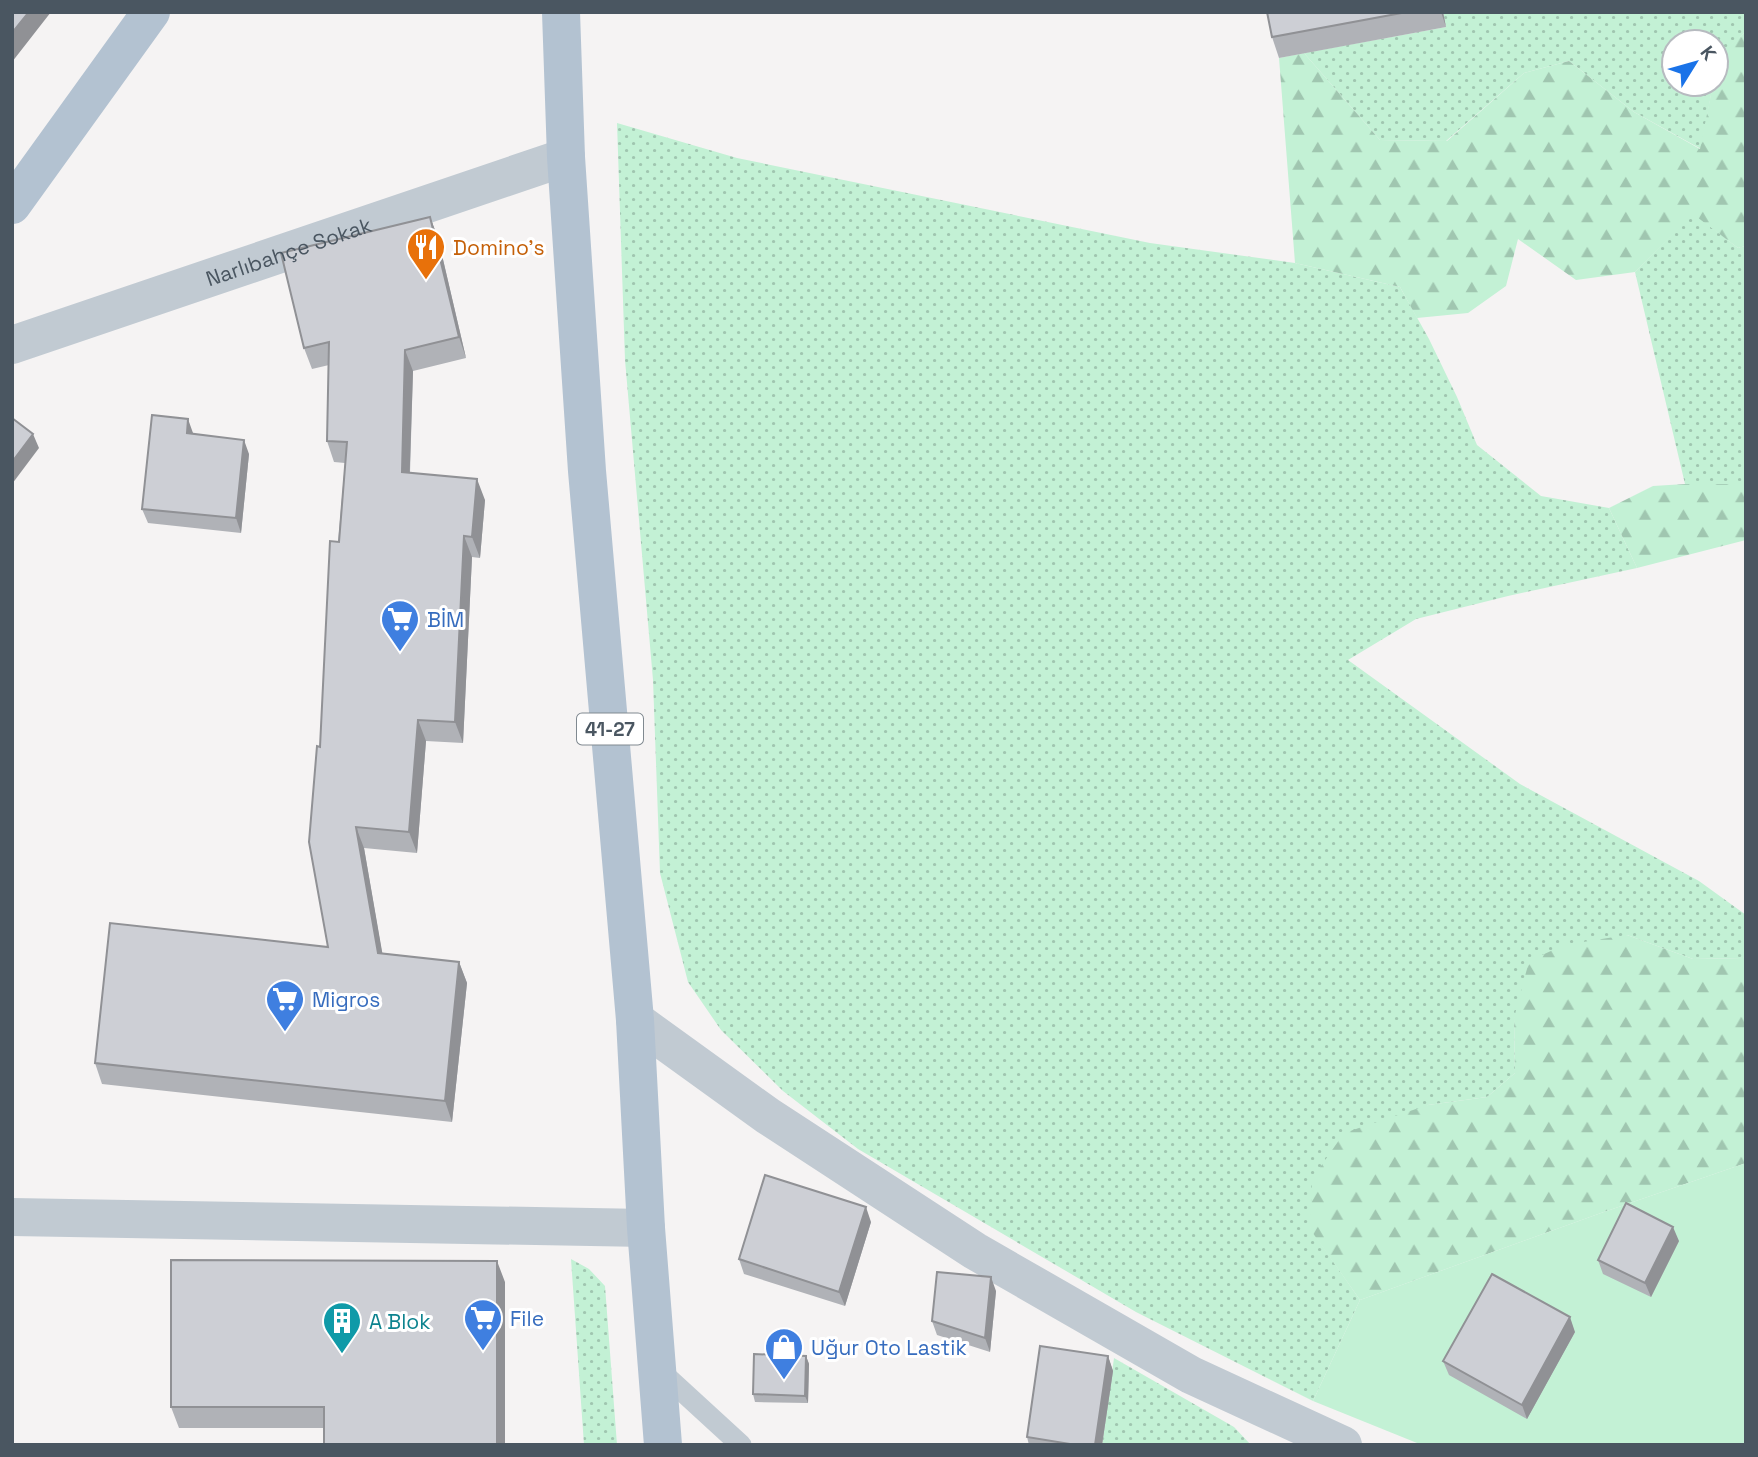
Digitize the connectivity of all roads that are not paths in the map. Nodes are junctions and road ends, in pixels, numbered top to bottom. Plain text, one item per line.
1 (151, 12) edge
2 (561, 12) edge
3 (566, 157) junction
4 (12, 205) edge
5 (12, 345) edge
6 (635, 1020) junction
7 (12, 1217) edge
8 (646, 1228) junction
9 (657, 1368) junction
10 (663, 1445) edge
11 (741, 1445) edge
12 (1343, 1445) edge

1 - 4 main road
2 - 3 main road, 41-27
3 - 5 street, Narlıbahçe Sokak
3 - 6 main road, 41-27
6 - 8 main road, 41-27
6 - 12 street
7 - 8 street
8 - 9 main road, 41-27
9 - 10 main road, 41-27
9 - 11 lane

